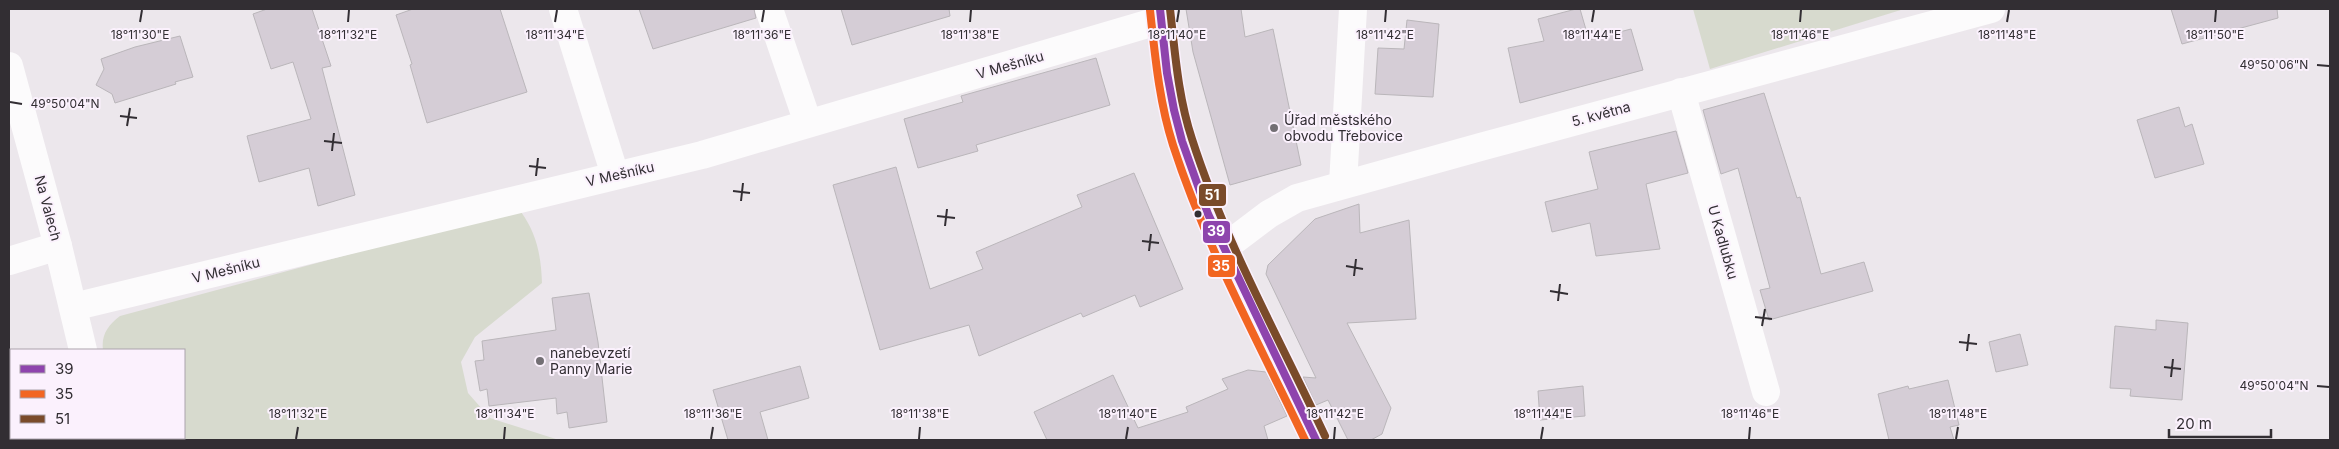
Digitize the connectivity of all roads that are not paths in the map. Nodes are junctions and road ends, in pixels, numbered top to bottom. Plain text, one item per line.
1 (563, 9) edge
2 (769, 9) edge
3 (1353, 9) edge
4 (1991, 9) edge
5 (1160, 15) edge
6 (9, 66) edge
7 (1681, 92) junction
8 (808, 123) junction
9 (616, 175) junction
10 (1343, 184) junction
11 (58, 246) junction
12 (1224, 248) junction
13 (9, 261) edge
14 (73, 307) junction
15 (83, 349) edge
16 (1766, 392) dead end
17 (1316, 440) edge

1 - 9 street
2 - 8 street
3 - 10 street
4 - 7 street, 5. května
5 - 8 street, V Mešníku
5 - 12 street
6 - 11 street, Na Valech
7 - 10 street, 5. května
7 - 16 street, U Kadlubku
8 - 9 street, V Mešníku
9 - 14 street, V Mešníku
10 - 12 street, 5. května
11 - 13 street
11 - 14 street, Na Valech
12 - 17 street
14 - 15 street, Na Valech

